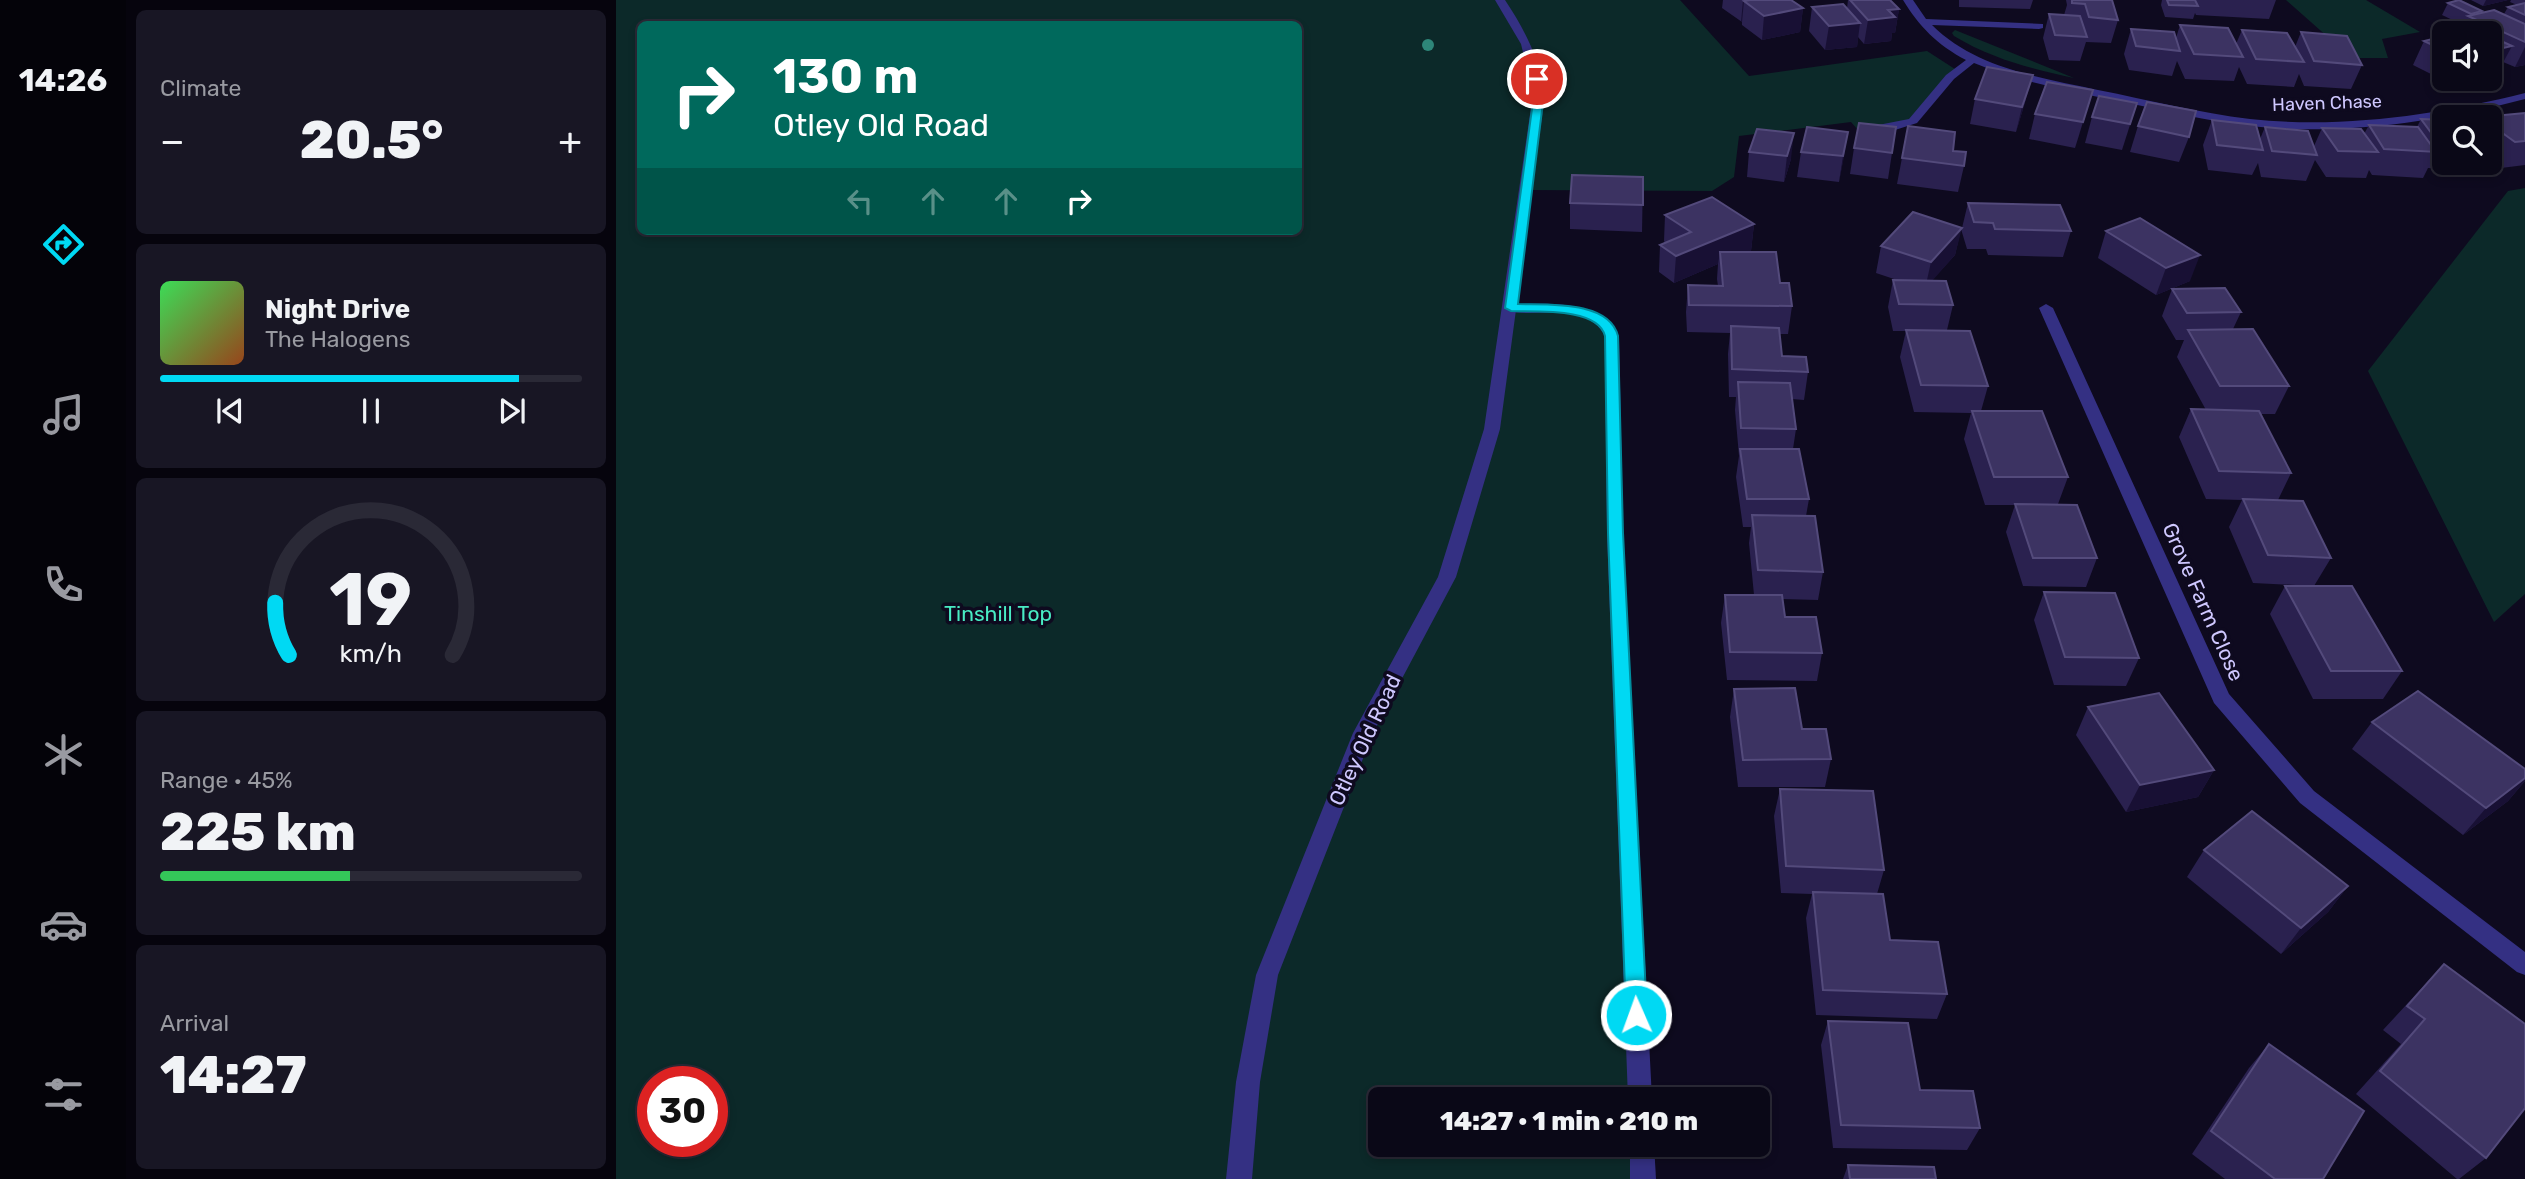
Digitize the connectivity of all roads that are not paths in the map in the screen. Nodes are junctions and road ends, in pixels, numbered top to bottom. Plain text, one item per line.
1 (1500, 0) edge
2 (1908, 0) edge
3 (1921, 22) junction
4 (2039, 26) dead end
5 (1973, 59) junction
6 (2525, 96) edge
7 (1858, 130) edge
8 (1511, 308) junction
9 (2046, 308) dead end
10 (2525, 965) edge
11 (1639, 1087) edge
12 (1642, 1157) edge
13 (1239, 1179) edge
14 (1643, 1179) edge

1 - 8 street, Otley Old Road
2 - 3 street, Haven Chase
3 - 4 street
3 - 5 street, Haven Chase
5 - 6 street, Haven Chase
5 - 7 street
8 - 11 street
8 - 13 street, Otley Old Road
9 - 10 street, Grove Farm Close
12 - 14 street

